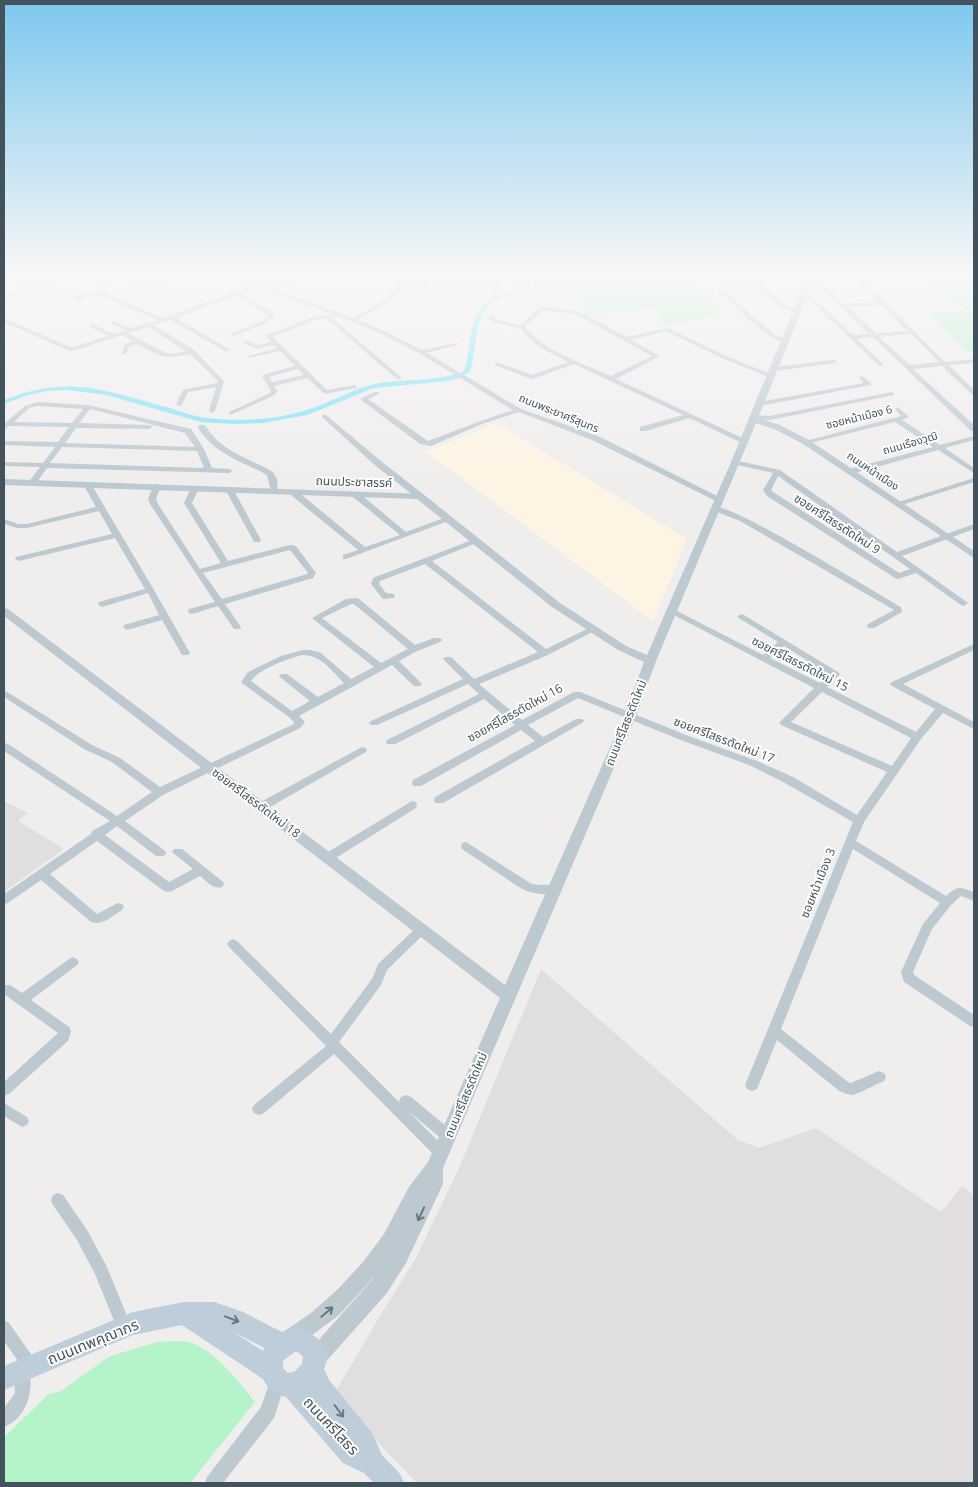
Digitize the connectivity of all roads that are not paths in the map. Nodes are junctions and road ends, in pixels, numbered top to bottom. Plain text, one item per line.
1 (60, 344) edge
2 (85, 344) edge
3 (131, 344) edge
4 (143, 344) edge
5 (181, 344) edge
6 (217, 344) edge
7 (251, 344) edge
8 (268, 344) edge
9 (276, 344) edge
10 (360, 344) edge
11 (405, 344) edge
12 (453, 344) edge
13 (539, 344) edge
14 (637, 344) edge
15 (698, 344) edge
16 (783, 344) edge
17 (860, 344) edge
18 (884, 344) edge
19 (925, 344) edge
20 (227, 350) dead end
21 (281, 350) junction
22 (192, 351) junction
23 (421, 352) junction
24 (124, 353) dead end
25 (251, 357) dead end
26 (974, 361) edge
27 (574, 362) junction
28 (834, 362) dead end
29 (497, 364) dead end
30 (944, 364) junction
31 (881, 365) dead end
32 (298, 367) junction
33 (909, 367) junction
34 (773, 373) junction
35 (306, 376) junction
36 (399, 378) dead end
37 (862, 378) dead end
38 (610, 379) junction
39 (221, 384) junction
40 (270, 385) junction
41 (354, 387) dead end
42 (377, 393) dead end
43 (892, 394) dead end
44 (974, 394) edge
45 (261, 396) junction
46 (276, 403) dead end
47 (759, 404) junction
48 (179, 405) dead end
49 (88, 407) junction
50 (898, 409) dead end
51 (519, 410) junction
52 (212, 412) dead end
53 (231, 413) dead end
54 (690, 415) junction
55 (324, 416) dead end
56 (753, 418) junction
57 (897, 420) junction
58 (5, 425) edge
59 (74, 426) junction
60 (202, 427) dead end
61 (168, 428) junction
62 (643, 429) dead end
63 (974, 429) edge
64 (974, 438) edge
65 (744, 441) junction
66 (806, 442) junction
67 (4, 443) edge
68 (60, 445) junction
69 (937, 447) junction
70 (200, 449) junction
71 (736, 462) junction
72 (4, 464) edge
73 (45, 465) junction
74 (210, 470) junction
75 (229, 471) dead end
76 (852, 471) junction
77 (974, 471) edge
78 (778, 472) junction
79 (974, 480) edge
80 (4, 482) edge
81 (32, 483) junction
82 (87, 484) junction
83 (158, 486) junction
84 (195, 488) junction
85 (229, 489) junction
86 (275, 491) junction
87 (294, 492) junction
88 (356, 494) junction
89 (420, 496) junction
90 (899, 503) junction
91 (717, 504) junction
92 (100, 508) junction
93 (447, 520) junction
94 (4, 521) edge
95 (974, 526) edge
96 (117, 535) junction
97 (405, 535) junction
98 (947, 536) junction
99 (257, 540) dead end
100 (475, 542) junction
101 (363, 550) junction
102 (897, 555) junction
103 (974, 555) edge
104 (346, 557) dead end
105 (19, 559) dead end
106 (426, 560) junction
107 (226, 564) junction
108 (916, 570) junction
109 (198, 572) junction
110 (150, 590) junction
111 (391, 596) dead end
112 (222, 603) junction
113 (964, 603) dead end
114 (102, 604) dead end
115 (4, 611) edge
116 (192, 611) dead end
117 (672, 612) junction
118 (165, 616) junction
119 (741, 617) dead end
120 (871, 626) dead end
121 (127, 627) dead end
122 (237, 627) dead end
123 (592, 630) junction
124 (437, 640) dead end
125 (784, 642) junction
126 (974, 647) edge
127 (414, 649) junction
128 (185, 653) dead end
129 (545, 653) junction
130 (448, 659) dead end
131 (763, 659) junction
132 (393, 660) junction
133 (650, 661) junction
134 (381, 667) junction
135 (284, 676) dead end
136 (471, 682) junction
137 (351, 684) junction
138 (417, 684) dead end
139 (820, 688) junction
140 (4, 693) edge
141 (485, 695) junction
142 (318, 702) junction
143 (941, 709) junction
144 (292, 715) junction
145 (630, 716) junction
146 (578, 721) dead end
147 (374, 723) dead end
148 (520, 725) junction
149 (974, 726) edge
150 (917, 737) junction
151 (391, 742) dead end
152 (542, 742) junction
153 (4, 746) edge
154 (362, 750) dead end
155 (210, 769) junction
156 (892, 770) junction
157 (417, 783) dead end
158 (159, 792) junction
159 (439, 800) dead end
160 (412, 805) dead end
161 (261, 807) junction
162 (116, 820) junction
163 (859, 821) junction
164 (96, 834) junction
165 (850, 842) junction
166 (466, 846) dead end
167 (178, 852) dead end
168 (160, 853) dead end
169 (327, 858) junction
170 (201, 870) junction
171 (41, 873) junction
172 (218, 884) dead end
173 (554, 889) junction
174 (974, 897) edge
175 (4, 900) edge
176 (947, 902) junction
177 (118, 907) dead end
178 (421, 930) junction
179 (233, 944) dead end
180 (73, 962) dead end
181 (5, 989) edge
182 (508, 996) junction
183 (22, 1000) junction
184 (974, 1022) edge
185 (773, 1030) junction
186 (333, 1046) junction
187 (879, 1077) dead end
188 (752, 1085) dead end
189 (4, 1090) edge
190 (406, 1101) dead end
191 (4, 1109) edge
192 (259, 1109) dead end
193 (22, 1121) dead end
194 (448, 1136) junction
195 (438, 1160) junction
196 (58, 1200) dead end
197 (184, 1313) junction
198 (4, 1328) edge
199 (124, 1328) junction
200 (285, 1342) junction
201 (314, 1365) junction
202 (19, 1372) edge
203 (281, 1378) junction
204 (4, 1419) edge
205 (373, 1464) junction
206 (213, 1483) edge
207 (391, 1483) edge

1 - 2 street
3 - 24 street
4 - 22 street
5 - 22 street
6 - 20 street
7 - 8 street
9 - 21 street
10 - 36 street
11 - 23 street, ถนนพระยาศรีสุนทร
12 - 23 street
13 - 27 street
14 - 38 street
15 - 34 street
16 - 34 street, ถนนศรีโสธรตัดใหม่
17 - 31 street
18 - 33 street
19 - 30 street
21 - 25 street
21 - 32 street
22 - 39 street
23 - 51 street, ถนนพระยาศรีสุนทร
26 - 30 street
27 - 29 street
27 - 38 street
28 - 34 street
30 - 33 street
30 - 44 street
32 - 35 street
32 - 40 street
33 - 63 street
34 - 47 street, ถนนศรีโสธรตัดใหม่
35 - 40 street
35 - 41 street
37 - 47 street
38 - 54 street
39 - 48 street
39 - 52 street
40 - 45 street
42 - 51 street
43 - 56 street
45 - 46 street
45 - 53 street
47 - 56 street, ถนนศรีโสธรตัดใหม่
49 - 58 street
49 - 59 street
49 - 61 street
50 - 57 street, ซอยหน้าเมือง 6
51 - 91 street, ถนนพระยาศรีสุนทร
54 - 62 street
54 - 65 street
55 - 89 street
56 - 65 street, ถนนศรีโสธรตัดใหม่
56 - 66 street, ถนนหน้าเมือง
57 - 66 street, ซอยหน้าเมือง 6
57 - 69 street
58 - 59 street
59 - 61 street
59 - 68 street
60 - 86 street
61 - 70 street
64 - 69 street, ถนนเรืองวุฒิ
65 - 71 street, ถนนศรีโสธรตัดใหม่
66 - 76 street, ถนนหน้าเมือง
67 - 68 street
68 - 70 street
68 - 73 street
69 - 76 street, ถนนเรืองวุฒิ
69 - 77 street
70 - 74 street
71 - 78 street, ซอยศรีโสธรตัดใหม่ 9
71 - 91 street, ถนนศรีโสธรตัดใหม่
72 - 73 street
73 - 74 street
73 - 81 street
74 - 75 street
76 - 90 street, ถนนหน้าเมือง
78 - 102 street, ซอยศรีโสธรตัดใหม่ 9
78 - 108 street, ซอยศรีโสธรตัดใหม่ 9
79 - 90 street
80 - 81 street, ถนนประชาสรรค์
81 - 82 street, ถนนประชาสรรค์
82 - 83 street, ถนนประชาสรรค์
82 - 92 street
83 - 84 street, ถนนประชาสรรค์
83 - 109 street
84 - 85 street, ถนนประชาสรรค์
84 - 107 street
85 - 86 street, ถนนประชาสรรค์
85 - 99 street
86 - 87 street, ถนนประชาสรรค์
87 - 88 street, ถนนประชาสรรค์
87 - 101 street
88 - 89 street, ถนนประชาสรรค์
88 - 97 street
89 - 93 street
90 - 98 street, ถนนหน้าเมือง
91 - 117 street, ถนนศรีโสธรตัดใหม่
91 - 120 street, ถนนพระยาศรีสุนทร
92 - 94 street
92 - 96 street
93 - 97 street
93 - 100 street
95 - 98 street
96 - 105 street
96 - 110 street
97 - 101 street
98 - 102 street
98 - 103 street, ถนนหน้าเมือง
100 - 106 street
100 - 123 street
101 - 104 street
102 - 108 street, ซอยศรีโสธรตัดใหม่ 9
106 - 111 street
106 - 129 street
107 - 109 street
107 - 112 street
108 - 113 street, ซอยศรีโสธรตัดใหม่ 9
109 - 112 street
110 - 114 street
110 - 118 street
112 - 116 street
112 - 122 street
115 - 155 street, ซอยศรีโสธรตัดใหม่ 18
117 - 131 street, ซอยศรีโสธรตัดใหม่ 15
117 - 133 street, ถนนศรีโสธรตัดใหม่
118 - 121 street
118 - 128 street
119 - 125 street
123 - 129 street
123 - 133 street
124 - 127 street
125 - 131 street
125 - 139 street
126 - 143 street
127 - 132 street
127 - 134 street
129 - 136 street
130 - 136 street
131 - 139 street, ซอยศรีโสธรตัดใหม่ 15
132 - 134 street
132 - 138 street
133 - 145 street, ถนนศรีโสธรตัดใหม่
134 - 137 street
135 - 142 street
136 - 141 street
136 - 147 street
137 - 142 street
137 - 144 street
139 - 150 street, ซอยศรีโสธรตัดใหม่ 15
139 - 156 street
140 - 158 street
141 - 148 street
141 - 151 street
142 - 144 street
143 - 149 street
143 - 150 street, ซอยหน้าเมือง 3
144 - 155 street
145 - 148 street, ซอยศรีโสธรตัดใหม่ 16
145 - 163 street, ซอยศรีโสธรตัดใหม่ 17
145 - 173 street, ถนนศรีโสธรตัดใหม่
146 - 152 street
148 - 152 street
148 - 157 street, ซอยศรีโสธรตัดใหม่ 16
150 - 156 street, ซอยหน้าเมือง 3
152 - 159 street
153 - 162 street
154 - 161 street
155 - 158 street
155 - 161 street, ซอยศรีโสธรตัดใหม่ 18
156 - 163 street, ซอยหน้าเมือง 3
158 - 162 street
160 - 169 street
161 - 169 street, ซอยศรีโสธรตัดใหม่ 18
162 - 164 street
162 - 168 street
163 - 165 street, ซอยหน้าเมือง 3
164 - 170 street
164 - 171 street
165 - 176 street
165 - 185 street, ซอยหน้าเมือง 3
166 - 173 street
167 - 170 street
169 - 178 street, ซอยศรีโสธรตัดใหม่ 18
170 - 172 street
171 - 175 street
171 - 177 street
173 - 182 street, ถนนศรีโสธรตัดใหม่
174 - 176 street
176 - 184 street
178 - 182 street, ซอยศรีโสธรตัดใหม่ 18
178 - 186 street
179 - 186 street
180 - 183 street
181 - 183 street
182 - 194 street, ถนนศรีโสธรตัดใหม่
183 - 189 street
185 - 187 street
185 - 188 street, ซอยหน้าเมือง 3
186 - 192 street
186 - 195 street
190 - 194 street
191 - 193 street
194 - 195 street, ถนนศรีโสธรตัดใหม่
200 -> 195 street, ถนนศรีโสธรตัดใหม่
195 -> 201 street, ถนนศรีโสธรตัดใหม่
196 - 199 street
197 - 199 main road, ถนนเทพคุณากร
197 -> 200 main road, ถนนเทพคุณากร
197 - 203 main road
198 - 202 street
199 - 202 main road, ถนนเทพคุณากร
200 - 201 main road
200 - 203 main road
201 - 203 main road
201 -> 205 main road, ถนนศรีโสธร
202 - 204 street
203 - 205 main road, ถนนศรีโสธร
203 - 206 street
205 - 207 main road, ถนนศรีโสธร

